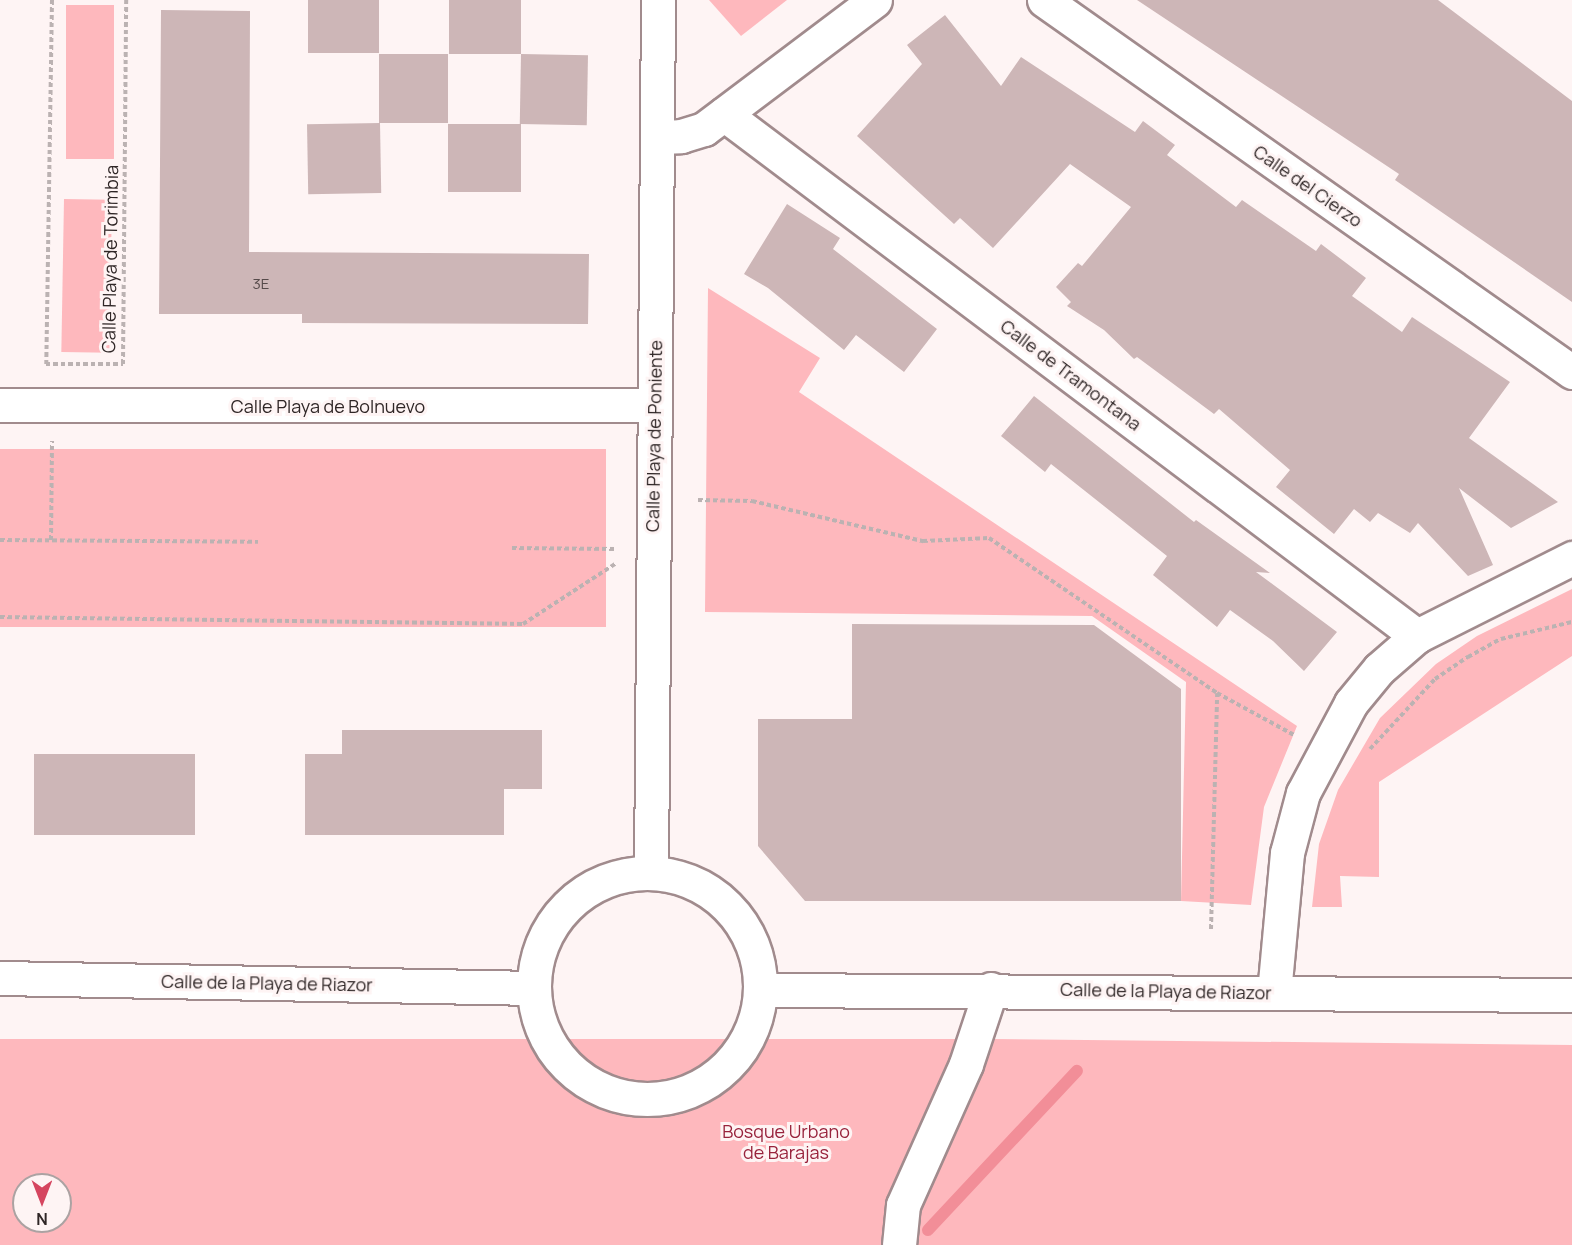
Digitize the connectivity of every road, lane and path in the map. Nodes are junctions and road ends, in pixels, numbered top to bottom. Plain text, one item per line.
1 (52, 0) edge
2 (126, 0) edge
3 (658, 0) edge
4 (875, 0) edge
5 (1044, 0) edge
6 (724, 114) junction
7 (657, 137) junction
8 (1572, 372) edge
9 (0, 405) edge
10 (655, 405) junction
11 (52, 440) dead end
12 (698, 500) dead end
13 (0, 540) edge
14 (51, 540) junction
15 (258, 542) dead end
16 (512, 548) dead end
17 (615, 549) dead end
18 (1572, 558) edge
19 (615, 564) dead end
20 (0, 618) edge
21 (1572, 622) edge
22 (1418, 636) junction
23 (1217, 693) junction
24 (1300, 739) dead end
25 (1359, 751) dead end
26 (651, 873) junction
27 (1211, 929) dead end
28 (0, 978) edge
29 (533, 988) junction
30 (991, 989) junction
31 (761, 990) junction
32 (1274, 993) junction
33 (1572, 995) edge
34 (899, 1245) edge

1 - 2 path, Calle Playa de Torimbia
3 - 7 street, Calle Playa de Poniente
4 - 6 street
5 - 8 street, Calle del Cierzo
6 - 7 street
6 - 22 street, Calle de Tramontana
7 - 10 street, Calle Playa de Poniente
9 - 10 street, Calle Playa de Bolnuevo
10 - 26 street, Calle Playa de Poniente
11 - 14 path
12 - 23 path
13 - 14 path
14 - 15 path
16 - 17 path
18 - 22 street
19 - 20 path
21 - 25 path
22 - 32 street
23 - 24 path
23 - 27 path
26 - 29 street
26 - 31 street
28 - 29 street, Calle de la Playa de Riazor
29 - 31 street
30 - 31 street, Calle de la Playa de Riazor
30 - 32 street, Calle de la Playa de Riazor
30 - 34 street
32 - 33 street, Calle de la Playa de Riazor

